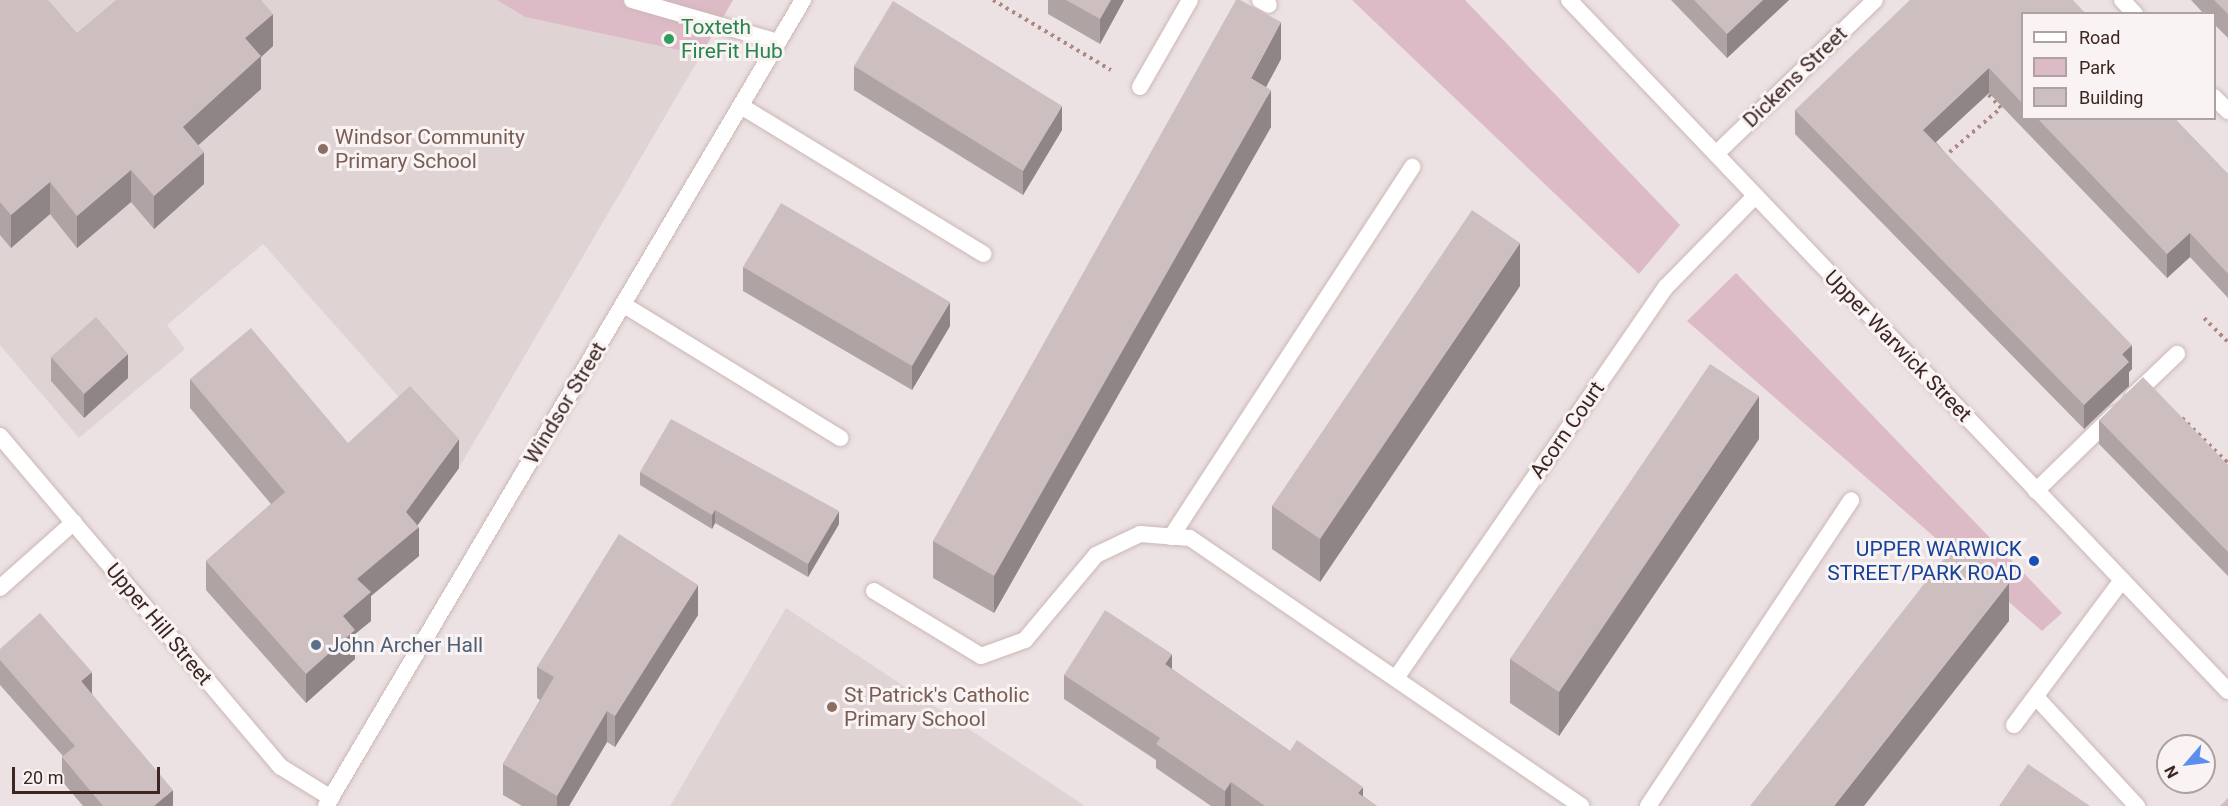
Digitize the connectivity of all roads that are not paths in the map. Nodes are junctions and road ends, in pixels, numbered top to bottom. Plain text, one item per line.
1 (632, 0) edge
2 (803, 0) edge
3 (1190, 0) edge
4 (1569, 0) edge
5 (1875, 0) edge
6 (2122, 0) edge
7 (2132, 12) edge
8 (778, 42) junction
9 (1140, 87) road end
10 (2216, 99) edge
11 (741, 106) junction
12 (2228, 111) edge
13 (1716, 154) junction
14 (1412, 167) dead end
15 (1755, 196) junction
16 (983, 254) dead end
17 (624, 304) junction
18 (2177, 354) dead end
19 (0, 436) edge
20 (840, 438) dead end
21 (2036, 491) junction
22 (1851, 501) dead end
23 (74, 522) junction
24 (1172, 537) junction
25 (2122, 580) junction
26 (0, 588) edge
27 (874, 591) dead end
28 (1396, 678) junction
29 (2228, 691) edge
30 (2036, 697) junction
31 (2014, 725) dead end
32 (329, 802) edge
33 (1581, 806) edge
34 (1648, 806) edge
35 (2137, 806) edge

1 - 8 street
2 - 8 street, Windsor Street
3 - 9 street
4 - 13 street, Upper Warwick Street
5 - 13 street, Dickens Street
6 - 7 street
8 - 11 street, Windsor Street
10 - 12 street
11 - 16 street
11 - 17 street, Windsor Street
13 - 15 street, Upper Warwick Street
14 - 24 street
15 - 21 street, Upper Warwick Street
15 - 28 street, Acorn Court
17 - 20 street
17 - 32 street, Windsor Street
18 - 21 street
19 - 23 street, Upper Hill Street
21 - 25 street, Upper Warwick Street
22 - 34 street
23 - 26 street
23 - 32 street, Upper Hill Street
24 - 27 street
24 - 28 street
25 - 29 street, Upper Warwick Street
25 - 30 street
28 - 33 street
30 - 31 street
30 - 35 street

